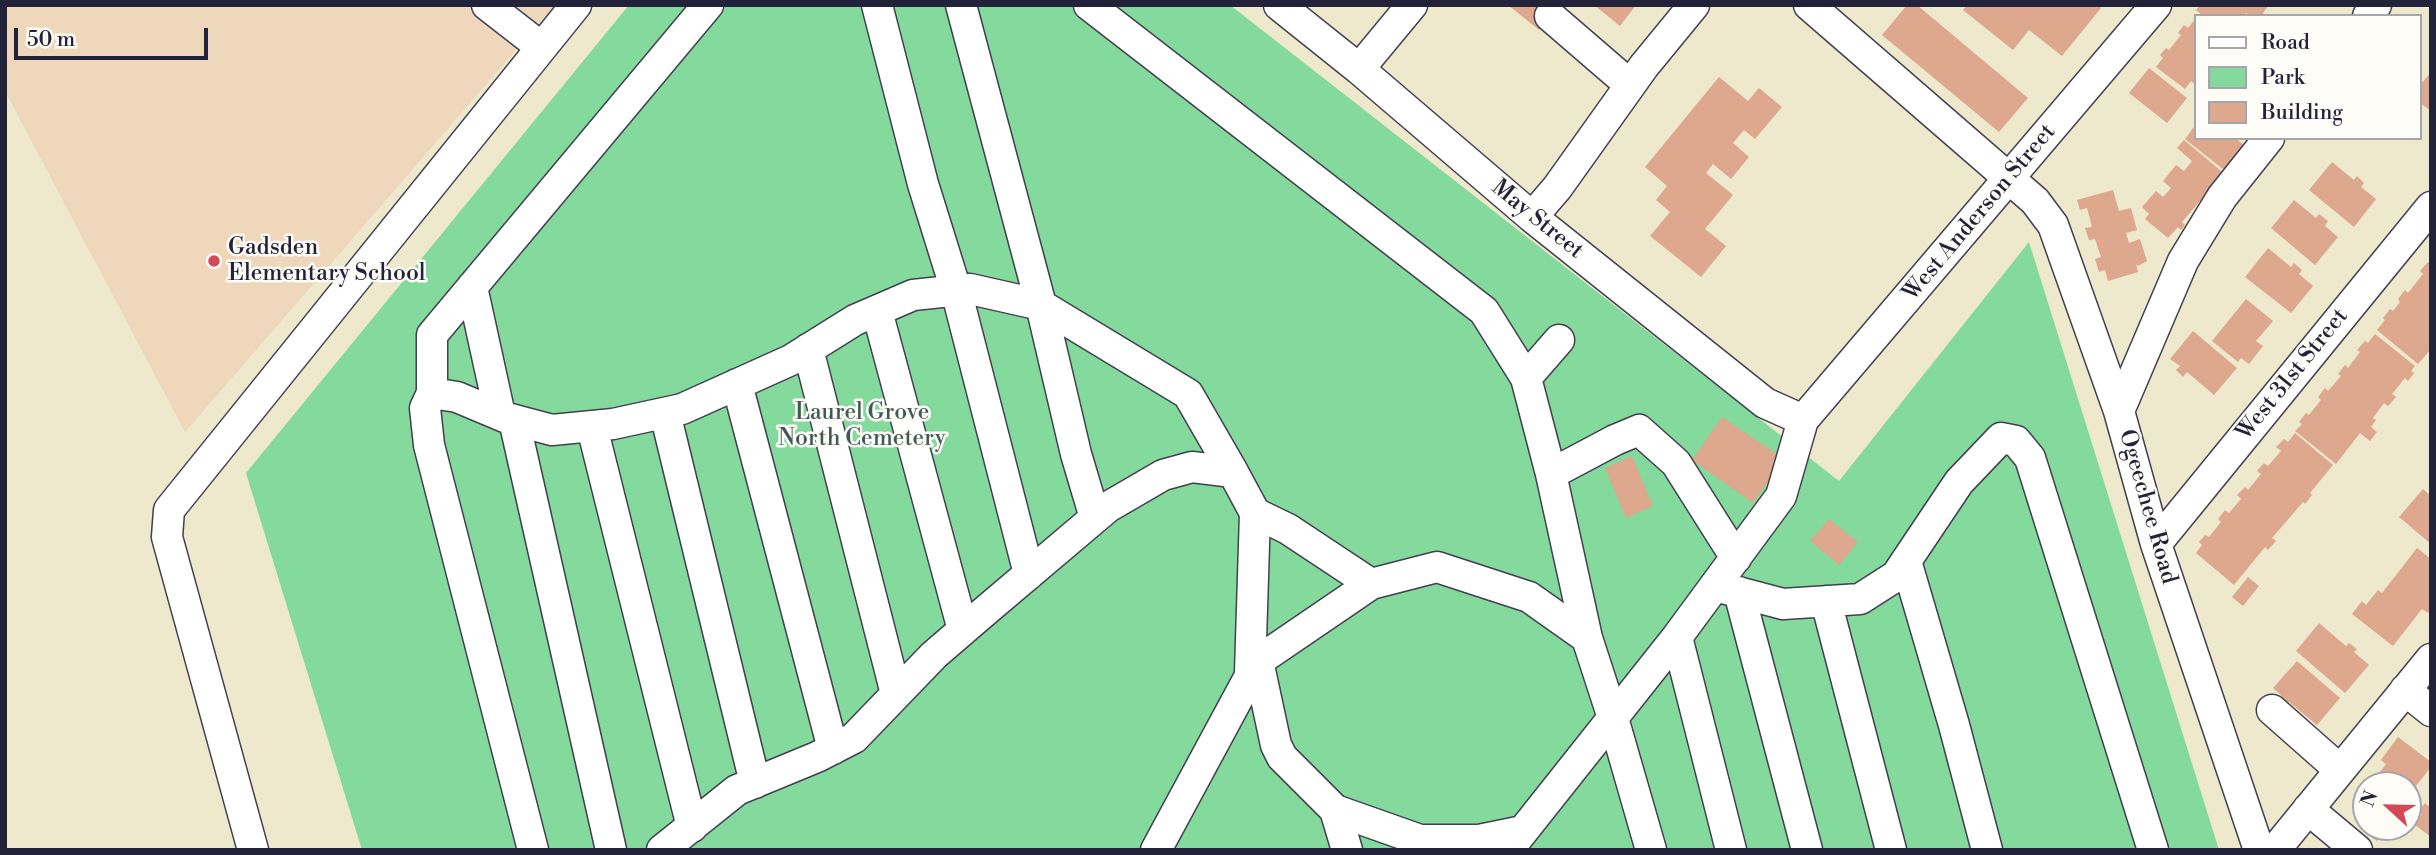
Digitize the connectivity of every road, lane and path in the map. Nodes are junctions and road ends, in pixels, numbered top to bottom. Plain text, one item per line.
1 (487, 5) edge
2 (576, 5) edge
3 (708, 5) edge
4 (877, 5) edge
5 (961, 5) edge
6 (1089, 5) edge
7 (1279, 5) edge
8 (1412, 5) edge
9 (1693, 5) edge
10 (2156, 5) edge
11 (1828, 10) edge
12 (1549, 16) dead end
13 (541, 47) junction
14 (1359, 69) junction
15 (1630, 85) junction
16 (2267, 140) edge
17 (2009, 180) junction
18 (2431, 207) edge
19 (1532, 217) junction
20 (472, 287) junction
21 (956, 290) junction
22 (1041, 305) junction
23 (877, 311) junction
24 (1559, 340) dead end
25 (808, 349) junction
26 (1526, 378) junction
27 (737, 384) junction
28 (432, 393) junction
29 (2119, 411) junction
30 (665, 413) junction
31 (507, 418) junction
32 (1803, 421) junction
33 (592, 427) junction
34 (1233, 472) junction
35 (1551, 474) junction
36 (1255, 513) junction
37 (1095, 518) junction
38 (2155, 544) junction
39 (1735, 558) junction
40 (1906, 561) junction
41 (1029, 574) junction
42 (1371, 584) junction
43 (1727, 589) junction
44 (1826, 601) junction
45 (963, 629) junction
46 (1677, 637) junction
47 (1587, 638) junction
48 (2431, 659) edge
49 (1254, 666) junction
50 (2405, 690) junction
51 (897, 694) junction
52 (2272, 710) dead end
53 (2431, 710) edge
54 (1613, 718) junction
55 (833, 749) junction
56 (2340, 770) junction
57 (755, 783) junction
58 (2308, 809) junction
59 (1335, 810) junction
60 (1174, 819) junction
61 (692, 827) junction
62 (1516, 840) edge
63 (1422, 845) edge
64 (253, 850) edge
65 (533, 850) edge
66 (611, 850) edge
67 (662, 850) edge
68 (1156, 850) edge
69 (1182, 850) edge
70 (1347, 850) edge
71 (1651, 850) edge
72 (1731, 850) edge
73 (1807, 850) edge
74 (1891, 850) edge
75 (1987, 850) edge
76 (2153, 850) edge
77 (2259, 850) edge
78 (2275, 850) edge
79 (2357, 850) edge

1 - 13 street
2 - 13 street
3 - 20 street
4 - 21 street
5 - 22 street
6 - 26 street
7 - 14 street, May Street
8 - 14 street
9 - 15 street
10 - 17 street, West Anderson Street
11 - 17 street, Ogeechee Road
12 - 15 street
13 - 64 street
14 - 19 street, May Street
15 - 19 street
16 - 29 street
17 - 29 street, Ogeechee Road
17 - 32 street, West Anderson Street
18 - 38 street, West 31st Street
19 - 32 street, May Street
20 - 28 street
20 - 31 street
21 - 22 street
21 - 23 street
21 - 41 street
22 - 34 street
22 - 37 street
23 - 25 street
23 - 45 street
24 - 26 street
25 - 27 street
25 - 51 street
26 - 35 street
27 - 30 street
27 - 55 street
28 - 31 street
28 - 65 street
29 - 38 street, Ogeechee Road
30 - 33 street
30 - 57 street
31 - 33 street
31 - 66 street
32 - 39 street
33 - 61 street
34 - 36 street
34 - 37 street
35 - 39 street
35 - 47 street
36 - 42 street
36 - 49 street
37 - 41 street
38 - 77 street, Ogeechee Road
39 - 43 street
40 - 44 street
40 - 75 street
40 - 76 street
41 - 45 street
42 - 47 street
42 - 49 street
43 - 44 street
43 - 46 street
43 - 73 street
44 - 74 street
45 - 51 street
46 - 54 street
46 - 72 street
47 - 54 street
48 - 50 street
49 - 59 street
49 - 60 street
50 - 53 street
50 - 56 street
51 - 55 street
52 - 56 street
54 - 62 street
54 - 71 street
55 - 57 street
56 - 58 street
57 - 61 street
58 - 78 street
58 - 79 street
59 - 63 street
59 - 70 street
60 - 68 street
60 - 69 street
61 - 67 street
62 - 63 street

